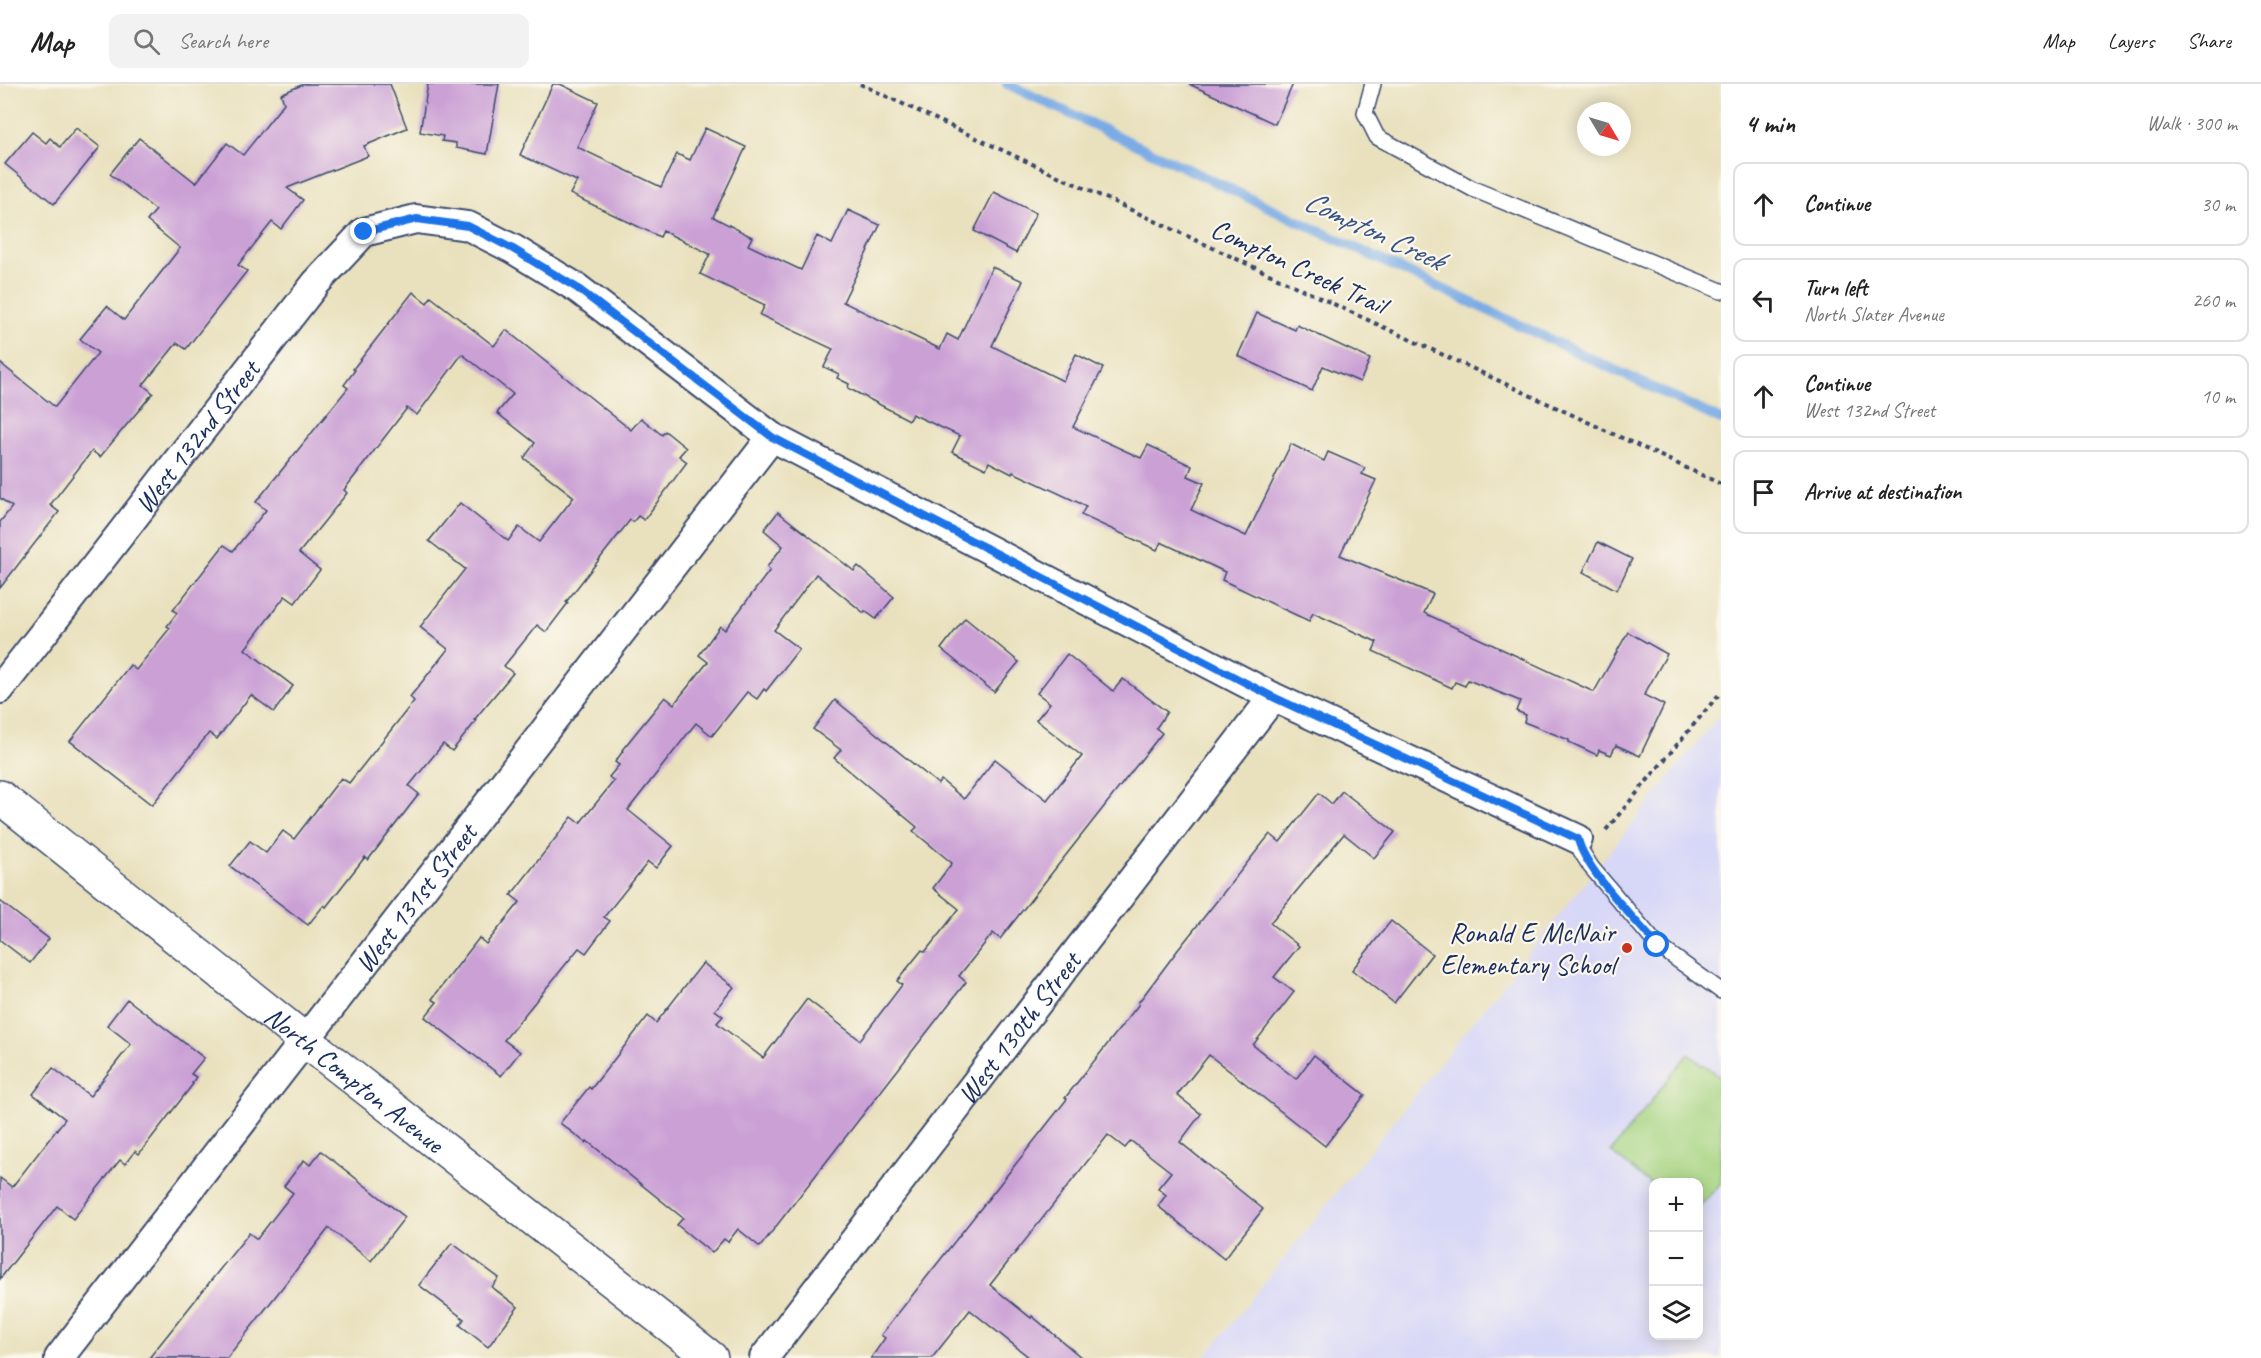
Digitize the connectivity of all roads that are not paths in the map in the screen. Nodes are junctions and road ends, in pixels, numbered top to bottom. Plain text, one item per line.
1 (1373, 84) edge
2 (1721, 291) edge
3 (772, 437) junction
4 (0, 689) edge
5 (1273, 697) junction
6 (0, 797) edge
7 (1578, 839) joint
8 (1721, 991) edge
9 (306, 1041) junction
10 (58, 1358) edge
11 (711, 1358) edge
12 (764, 1358) edge

1 - 2 lane
3 - 4 street, West 132nd Street
3 - 5 street
3 - 9 street, West 131st Street
5 - 7 street
5 - 12 street, West 130th Street
6 - 9 street, North Compton Avenue
7 - 8 lane
9 - 10 street, West 131st Street
9 - 11 street, North Compton Avenue

